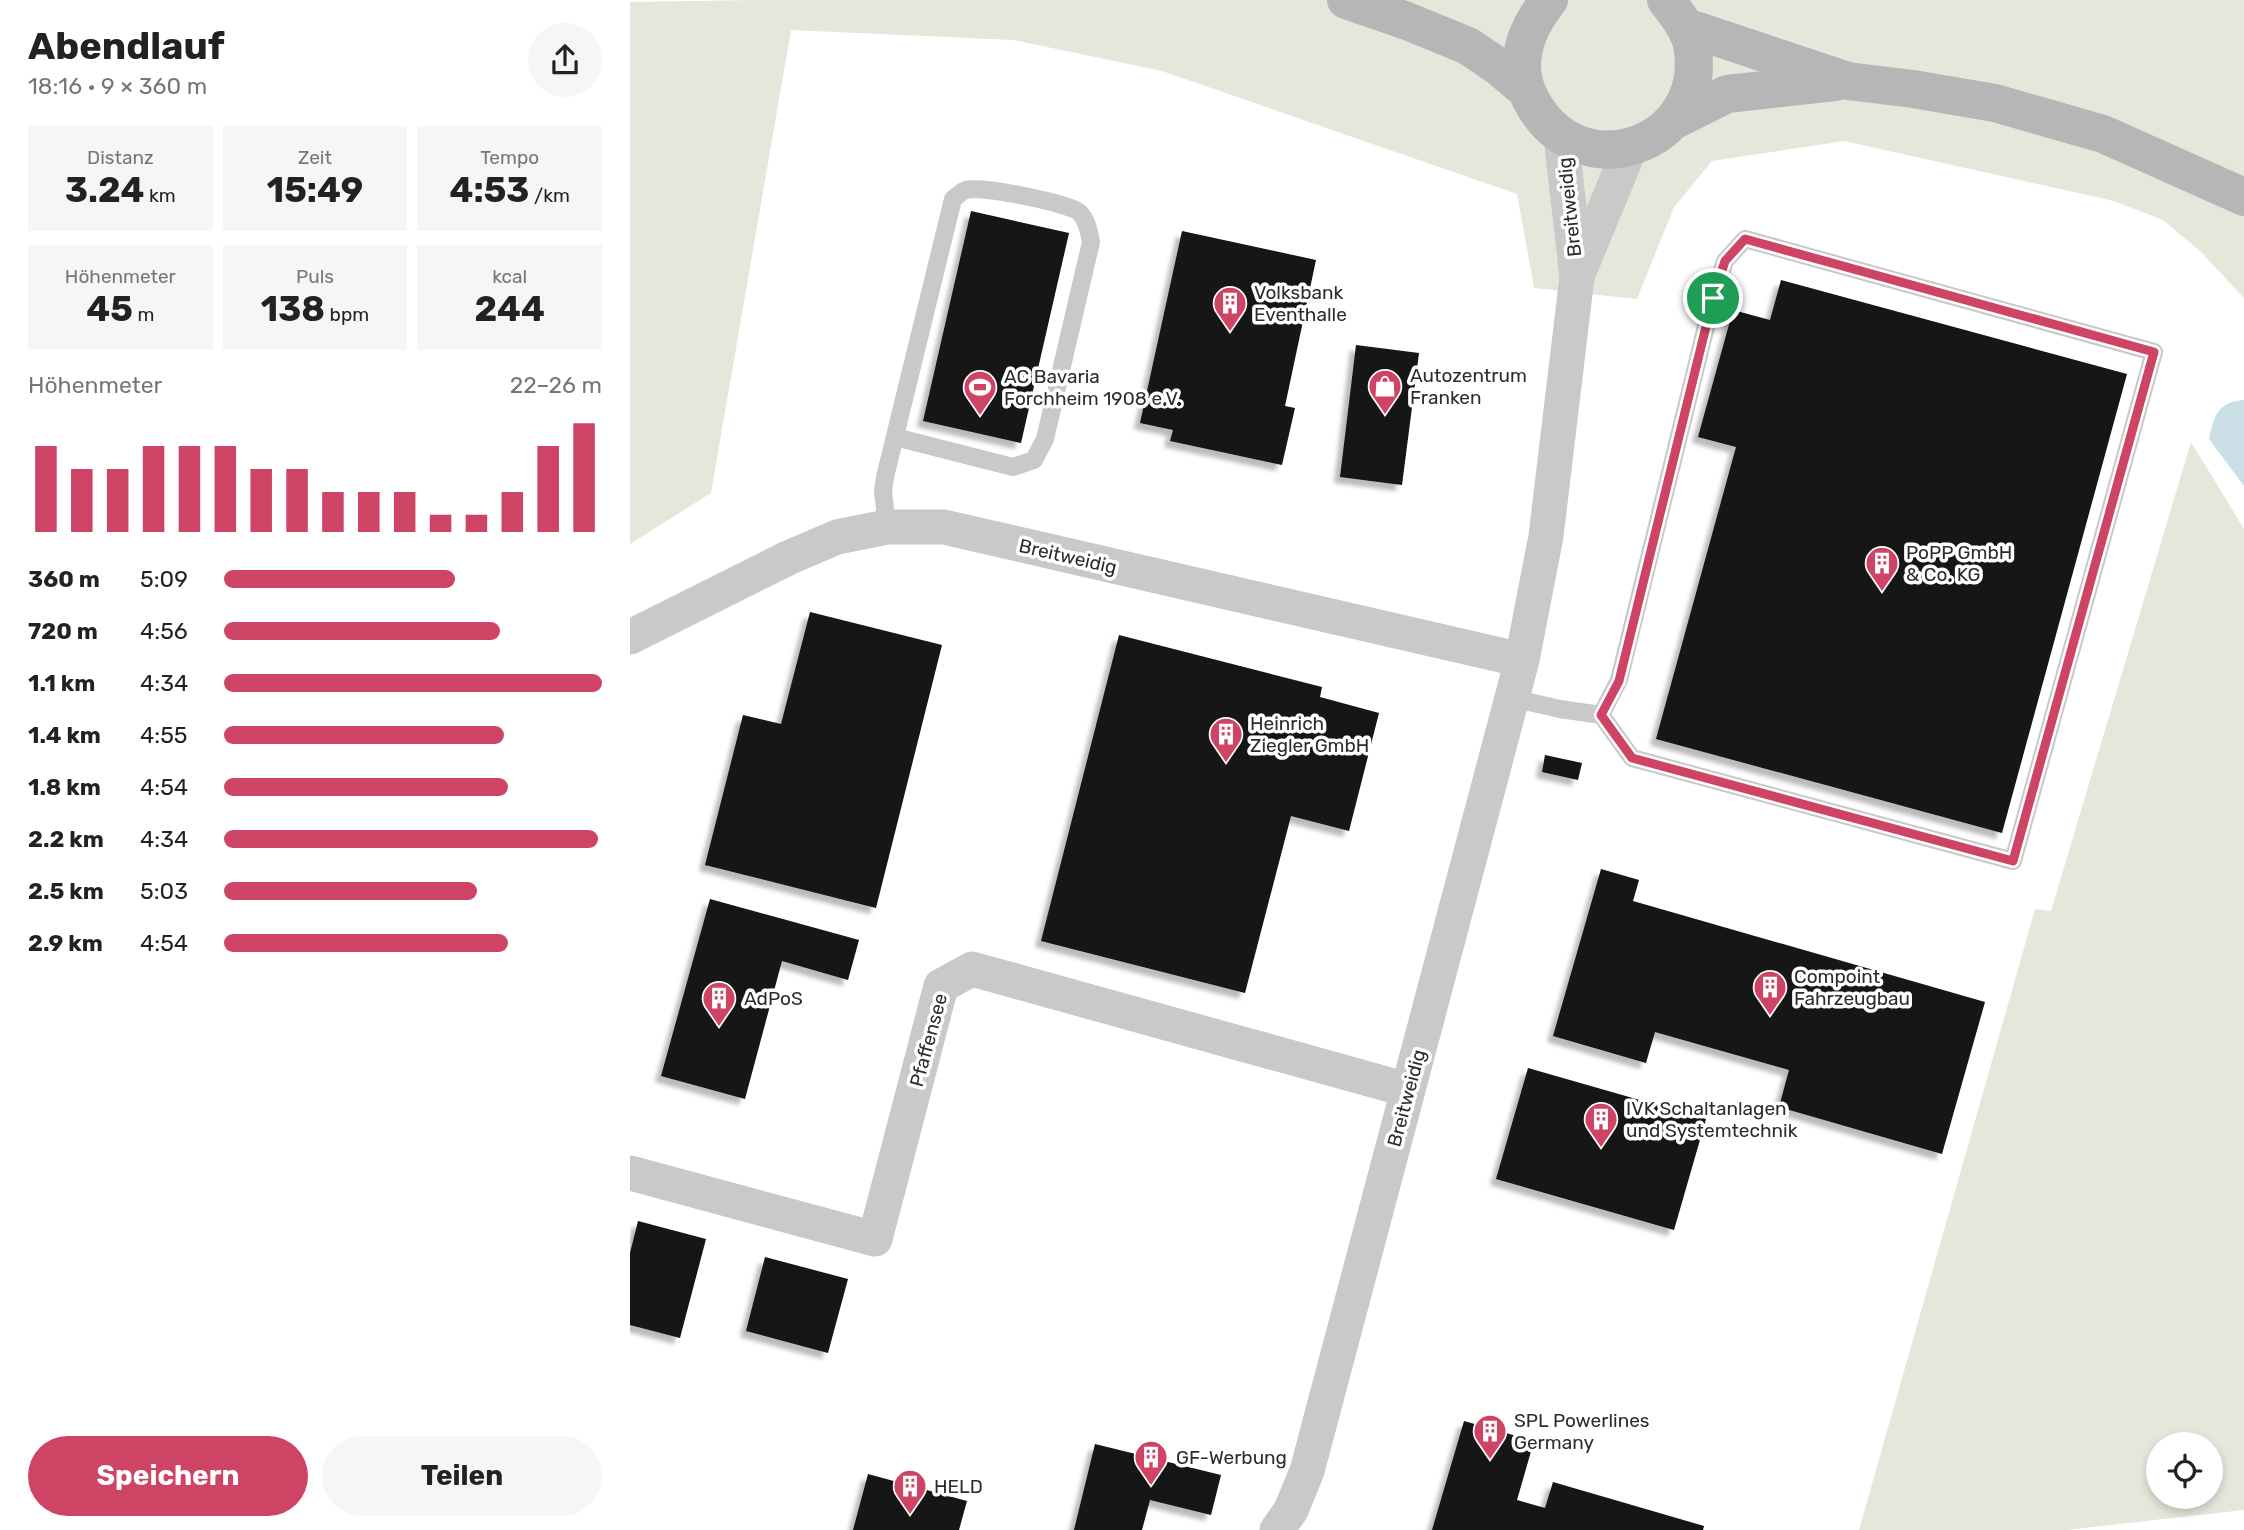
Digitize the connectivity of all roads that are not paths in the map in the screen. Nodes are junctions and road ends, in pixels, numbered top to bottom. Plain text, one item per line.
1 (1346, 0) edge
2 (1549, 0) edge
3 (1676, 13) edge
4 (1848, 81) junction
5 (1525, 89) junction
6 (1673, 121) junction
7 (1561, 137) junction
8 (1630, 148) junction
9 (2244, 197) edge
10 (1577, 277) junction
11 (895, 437) junction
12 (887, 527) junction
13 (630, 637) edge
14 (1522, 660) junction
15 (1512, 698) junction
16 (1601, 715) junction
17 (1408, 1090) junction
18 (630, 1173) edge
19 (1276, 1530) edge

1 - 5 main road
2 - 5 main road
3 - 4 main road
3 - 6 main road
4 - 6 main road
4 - 9 main road
5 - 7 main road
6 - 8 main road
7 - 8 main road
7 - 10 street, Breitweidig
8 - 10 street, Breitweidig
10 - 14 street, Breitweidig
11 - 11 lane
11 - 12 lane
12 - 13 street, Breitweidig
12 - 14 street, Breitweidig
14 - 15 street, Breitweidig
15 - 16 lane
15 - 17 street, Breitweidig
16 - 16 lane
17 - 18 street, Pfaffensee
17 - 19 street, Breitweidig

